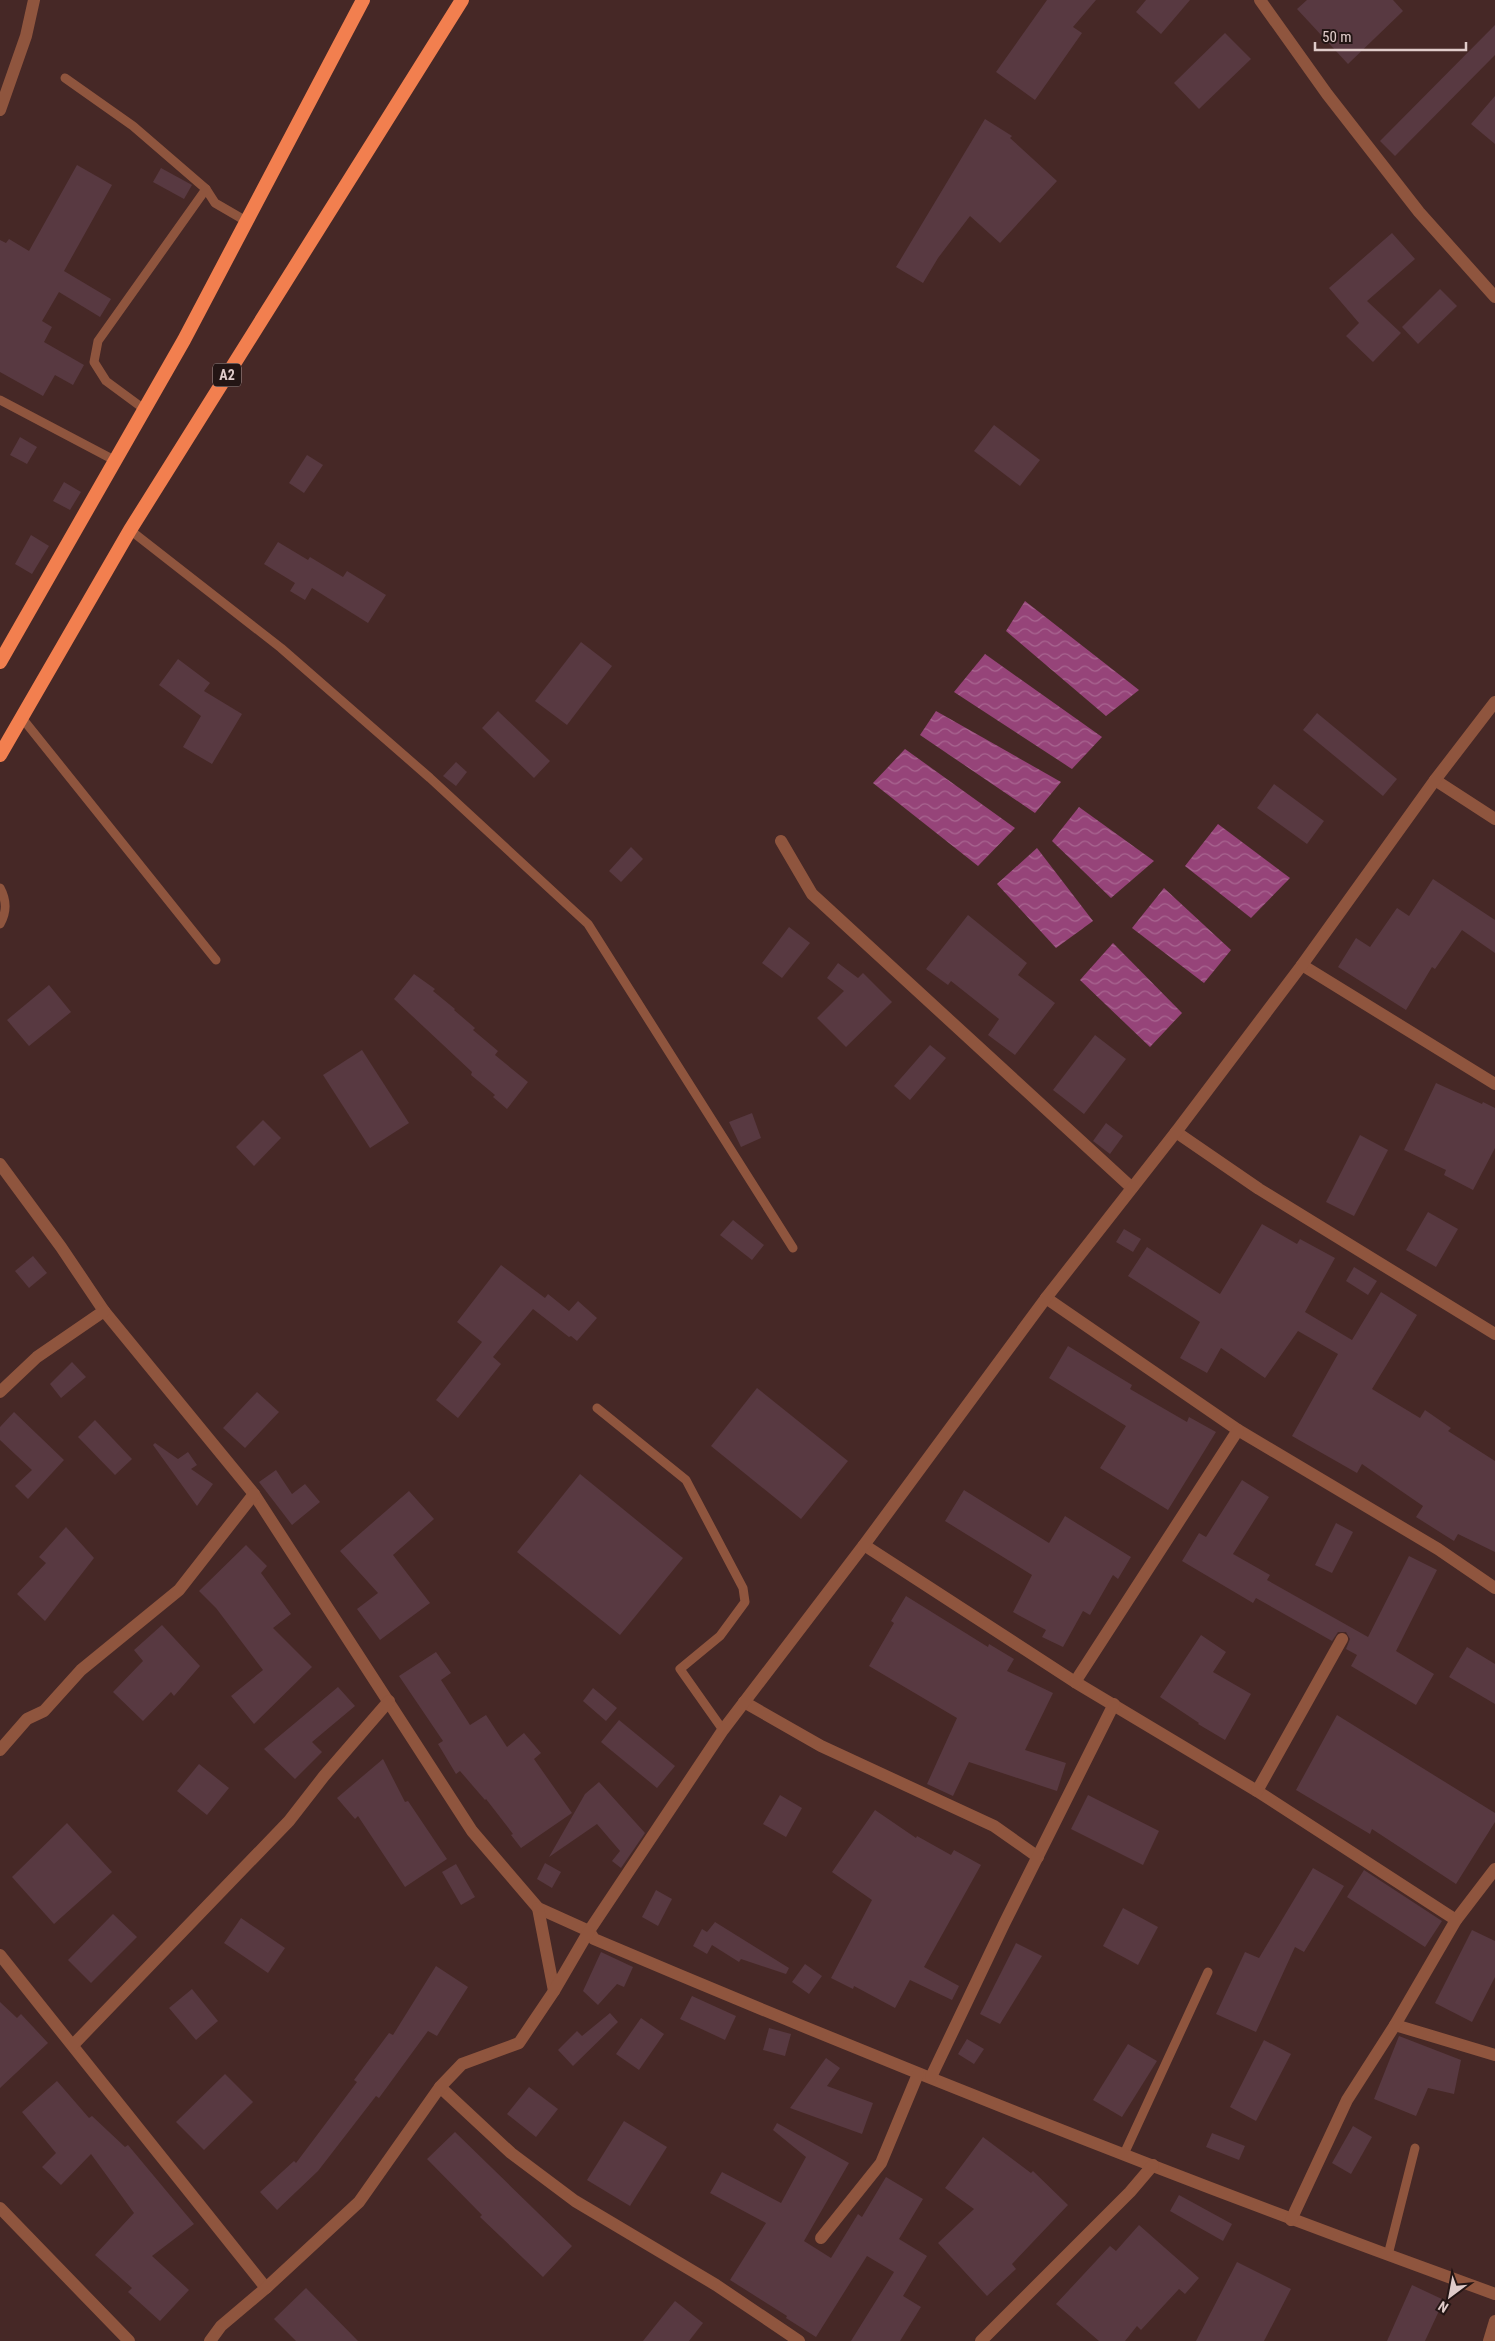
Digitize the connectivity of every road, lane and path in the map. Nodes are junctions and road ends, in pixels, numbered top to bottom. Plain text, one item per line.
1 (34, 0) edge
2 (363, 0) edge
3 (462, 0) edge
4 (1260, 0) edge
5 (65, 78) dead end
6 (0, 110) edge
7 (206, 189) junction
8 (246, 221) junction
9 (1495, 297) edge
10 (0, 400) edge
11 (144, 409) junction
12 (114, 460) junction
13 (130, 530) junction
14 (0, 662) edge
15 (1495, 702) edge
16 (22, 718) junction
17 (0, 755) edge
18 (1435, 780) junction
19 (1495, 819) edge
20 (781, 841) dead end
21 (0, 888) edge
22 (0, 924) edge
23 (216, 960) dead end
24 (1302, 966) junction
25 (1495, 1084) edge
26 (1176, 1132) junction
27 (0, 1164) edge
28 (1132, 1188) junction
29 (793, 1248) dead end
30 (1046, 1298) junction
31 (104, 1311) junction
32 (1495, 1334) edge
33 (0, 1392) edge
34 (597, 1408) dead end
35 (1238, 1430) junction
36 (254, 1494) junction
37 (864, 1545) junction
38 (1495, 1588) edge
39 (1342, 1638) dead end
40 (1076, 1682) junction
41 (389, 1701) junction
42 (744, 1702) junction
43 (1114, 1704) junction
44 (723, 1730) junction
45 (0, 1750) edge
46 (1257, 1791) junction
47 (1038, 1857) junction
48 (1495, 1869) edge
49 (538, 1908) junction
50 (1456, 1920) junction
51 (589, 1931) junction
52 (0, 1955) edge
53 (1208, 1972) dead end
54 (554, 1991) junction
55 (1395, 2026) junction
56 (73, 2045) junction
57 (1495, 2055) edge
58 (924, 2075) junction
59 (440, 2087) junction
60 (1416, 2148) dead end
61 (1124, 2154) junction
62 (1153, 2165) junction
63 (0, 2208) edge
64 (1291, 2220) junction
65 (821, 2238) dead end
66 (1388, 2255) junction
67 (266, 2288) junction
68 (1495, 2294) edge
69 (1495, 2320) edge
70 (129, 2341) edge
71 (210, 2341) edge
72 (800, 2341) edge
73 (980, 2341) edge
74 (1488, 2341) edge

1 - 6 street
2 - 8 highway
3 - 13 highway, A2
4 - 9 street
5 - 7 lane
7 - 8 lane
7 - 11 lane
8 - 11 highway
10 - 12 lane
11 - 12 highway
12 - 14 highway
13 - 16 highway, A2
13 - 29 lane
15 - 18 street
16 - 17 highway, A2
16 - 23 lane
18 - 19 street
18 - 24 street
20 - 28 street
21 - 22 lane
24 - 25 street
24 - 26 street
26 - 28 street
26 - 32 street
27 - 31 street
28 - 30 street
30 - 35 street
30 - 37 street
31 - 33 street
31 - 36 street
34 - 44 lane
35 - 38 street
35 - 40 street
36 - 41 street
36 - 45 street
37 - 40 street
37 - 42 street
39 - 46 street
40 - 43 street
41 - 49 street
41 - 56 street
42 - 44 street
42 - 47 street
43 - 46 street
43 - 47 street
44 - 51 street
46 - 50 street
47 - 58 street
48 - 50 street
49 - 51 street
49 - 54 street
50 - 55 street
51 - 54 street
51 - 58 street
52 - 56 street
53 - 61 lane
54 - 59 street
55 - 57 street
55 - 64 street
56 - 67 street
58 - 61 street
58 - 65 street
59 - 67 street
59 - 72 street
60 - 66 lane
61 - 62 street
62 - 64 street
62 - 73 street
63 - 70 street
64 - 66 street
66 - 68 street
67 - 71 street
69 - 74 street

